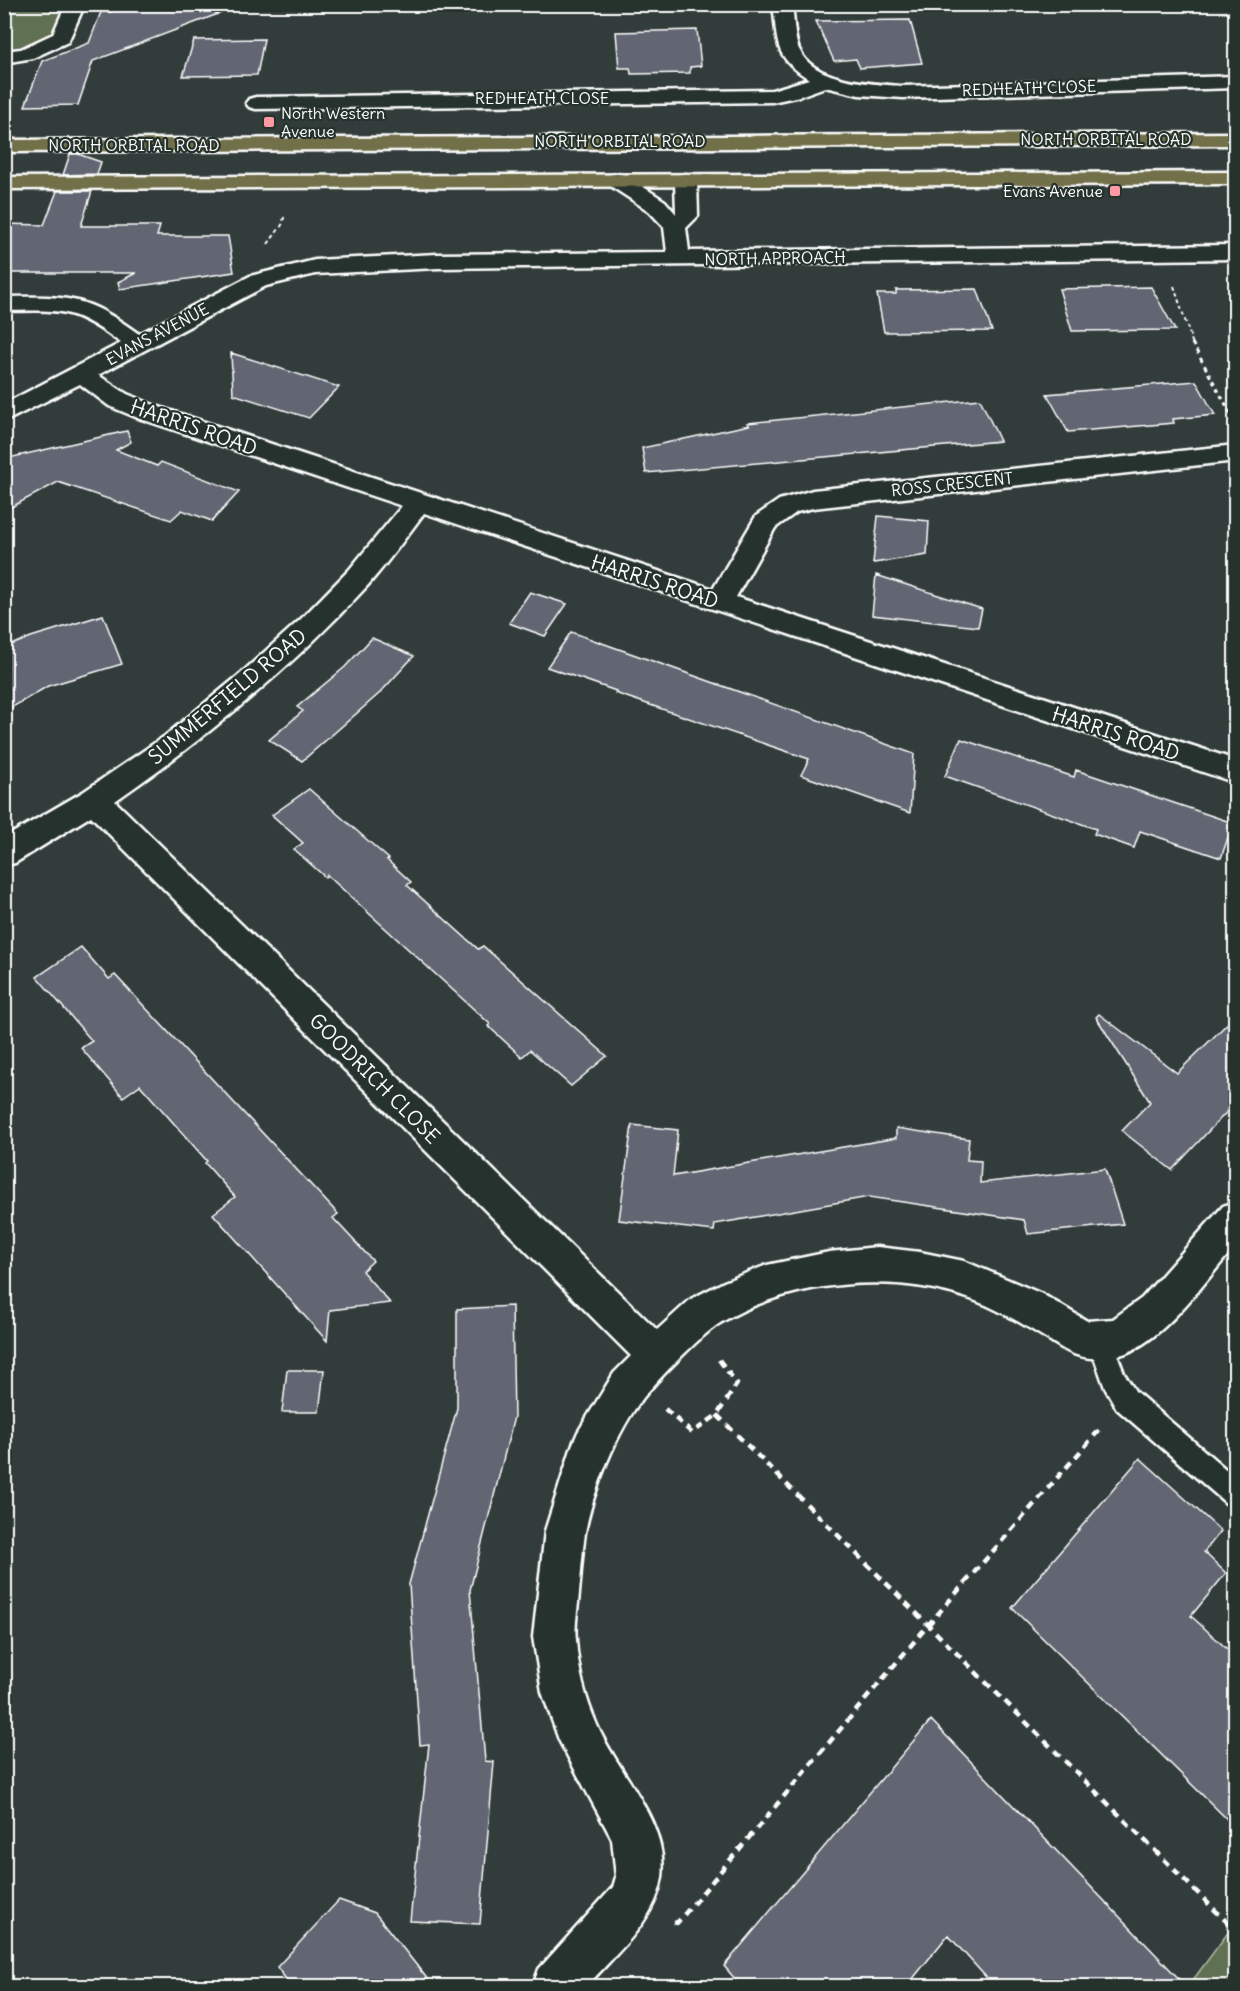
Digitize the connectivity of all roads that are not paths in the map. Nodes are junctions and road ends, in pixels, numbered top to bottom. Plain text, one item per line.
1 (76, 4) edge
2 (782, 4) edge
3 (4, 57) edge
4 (824, 80) junction
5 (1236, 82) edge
6 (256, 102) dead end
7 (1236, 139) edge
8 (619, 141) junction
9 (4, 146) edge
10 (1236, 178) edge
11 (617, 180) junction
12 (686, 180) junction
13 (4, 183) edge
14 (675, 226) junction
15 (1236, 252) edge
16 (679, 259) junction
17 (315, 267) joint
18 (4, 304) edge
19 (136, 344) junction
20 (81, 374) junction
21 (4, 414) edge
22 (1236, 453) edge
23 (419, 502) junction
24 (719, 602) junction
25 (1236, 772) edge
26 (94, 800) junction
27 (4, 854) edge
28 (1236, 1218) edge
29 (1100, 1340) junction
30 (645, 1368) junction
31 (1236, 1495) edge
32 (556, 1986) edge

1 - 3 street
2 - 4 street, REDHEATH CLOSE
4 - 5 street, REDHEATH CLOSE
4 - 6 street, REDHEATH CLOSE
7 - 8 highway, NORTH ORBITAL ROAD
8 - 9 highway, NORTH ORBITAL ROAD
8 - 12 highway
10 - 12 highway, NORTH ORBITAL ROAD
11 - 12 highway, NORTH ORBITAL ROAD
11 - 13 highway, NORTH ORBITAL ROAD
11 - 14 street
12 - 14 street
14 - 16 street
15 - 16 street, NORTH APPROACH
16 - 17 street, NORTH APPROACH
17 - 19 street, EVANS AVENUE
18 - 19 street
19 - 20 street, EVANS AVENUE
20 - 21 street, EVANS AVENUE
20 - 23 street, HARRIS ROAD
22 - 24 street, ROSS CRESCENT
23 - 24 street, HARRIS ROAD
23 - 26 street, SUMMERFIELD ROAD
24 - 25 street, HARRIS ROAD
26 - 27 street, SUMMERFIELD ROAD
26 - 30 street, GOODRICH CLOSE
28 - 29 street
29 - 30 street
29 - 31 lane
30 - 32 street

